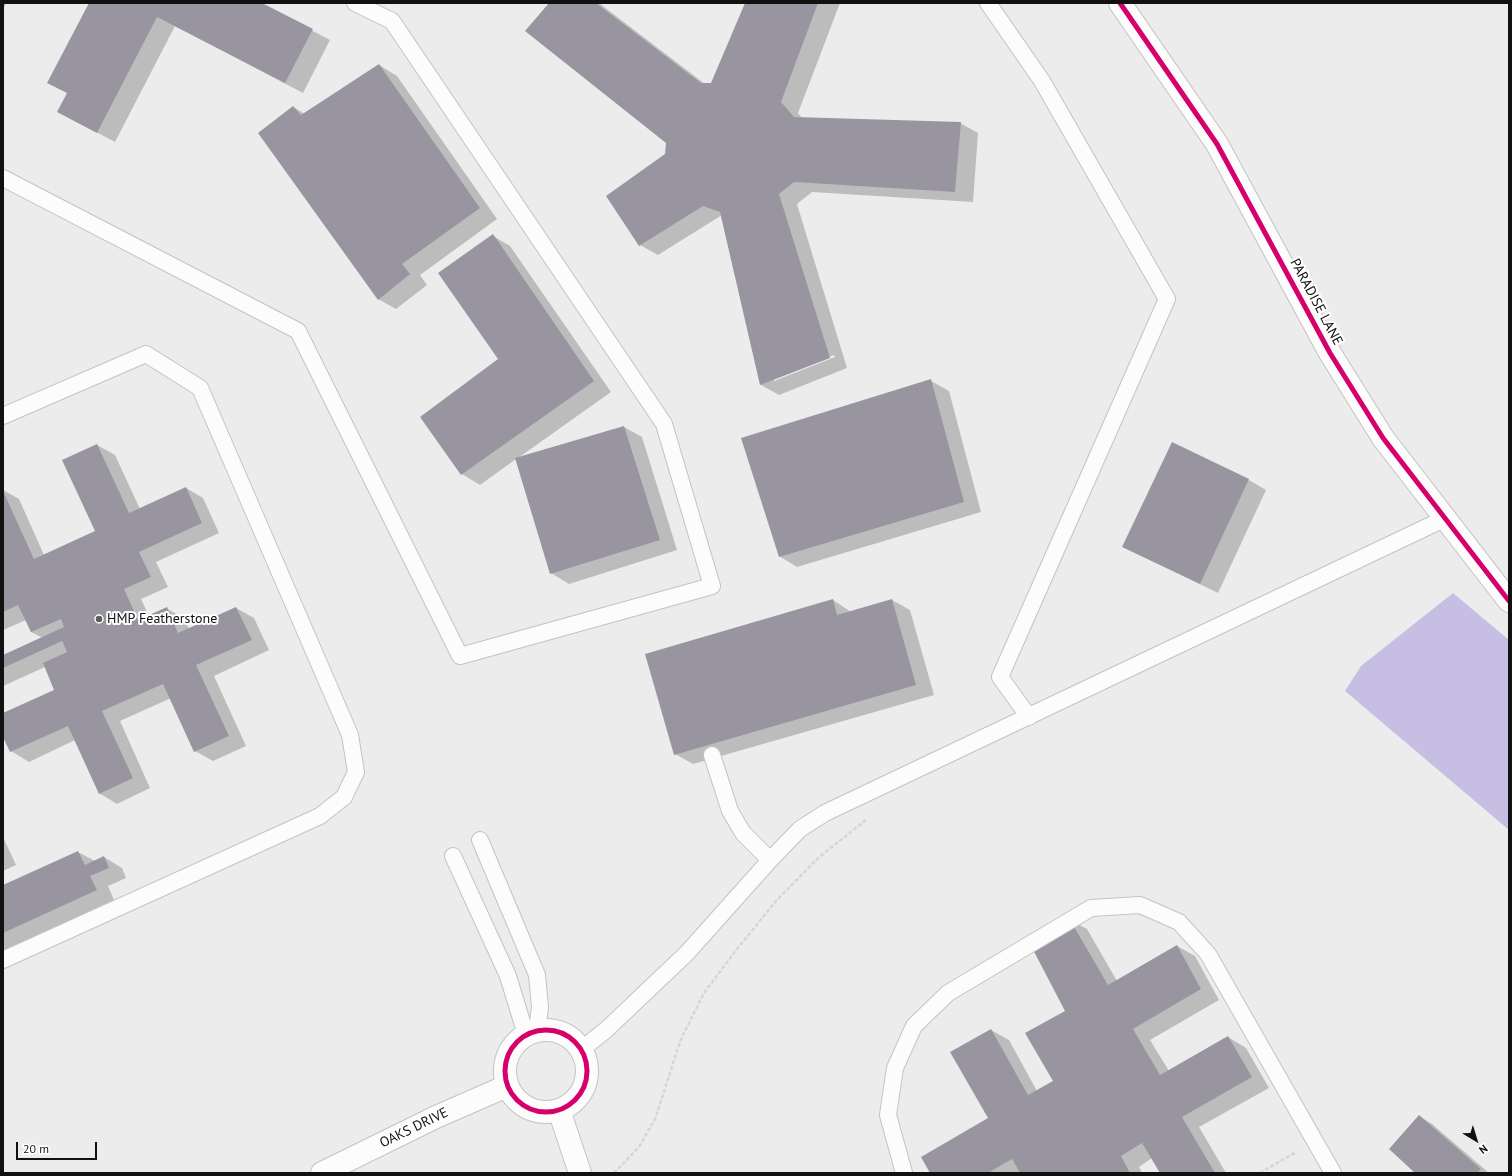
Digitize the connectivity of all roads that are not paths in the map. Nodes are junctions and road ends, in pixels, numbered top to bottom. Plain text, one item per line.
1 (355, 3) edge
2 (988, 3) edge
3 (1120, 3) edge
4 (3, 178) edge
5 (3, 416) edge
6 (1446, 518) junction
7 (1509, 601) edge
8 (1029, 717) junction
9 (712, 755) dead end
10 (480, 840) dead end
11 (453, 856) dead end
12 (770, 860) junction
13 (3, 960) edge
14 (531, 1033) junction
15 (581, 1050) junction
16 (507, 1086) junction
17 (559, 1110) junction
18 (322, 1173) edge
19 (580, 1173) edge
20 (904, 1173) edge
21 (1333, 1173) edge

1 - 4 lane
2 - 8 lane
3 - 6 street, PARADISE LANE
5 - 13 lane
6 - 7 street, PARADISE LANE
6 - 8 lane
8 - 12 lane
9 - 12 lane
10 - 14 lane
11 - 14 lane
12 - 15 lane
14 - 15 street
14 - 16 street
15 - 17 street
16 - 17 street
16 - 18 street, OAKS DRIVE
17 - 19 street
20 - 21 lane

